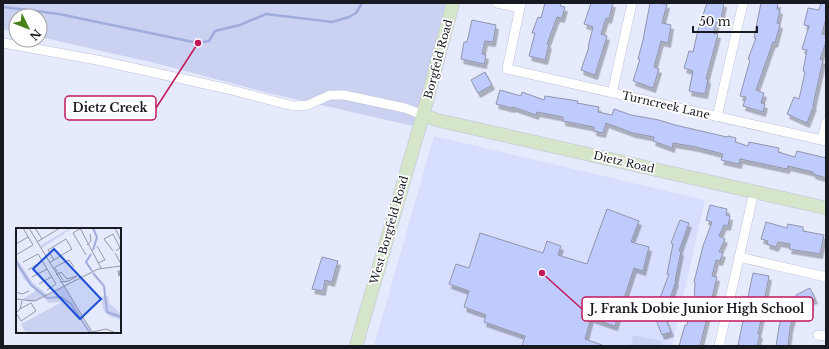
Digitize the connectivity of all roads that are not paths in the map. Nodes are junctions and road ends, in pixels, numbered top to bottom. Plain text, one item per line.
1 (453, 3) edge
2 (497, 3) edge
3 (632, 3) edge
4 (743, 3) edge
5 (521, 6) edge
6 (3, 43) edge
7 (612, 93) junction
8 (423, 115) junction
9 (717, 117) junction
10 (826, 122) edge
11 (824, 141) edge
12 (754, 192) junction
13 (826, 208) edge
14 (739, 257) junction
15 (826, 277) edge
16 (356, 346) edge
17 (719, 346) edge

1 - 8 street, Borgfeld Road
2 - 5 street
3 - 7 street
4 - 9 street
5 - 7 street, Turncreek Lane
6 - 8 street
7 - 9 street, Turncreek Lane
8 - 12 street, Dietz Road
8 - 16 street, West Borgfeld Road
9 - 11 street, Turncreek Lane
10 - 11 street
12 - 13 street, Dietz Road
12 - 14 street
14 - 15 street
14 - 17 street

